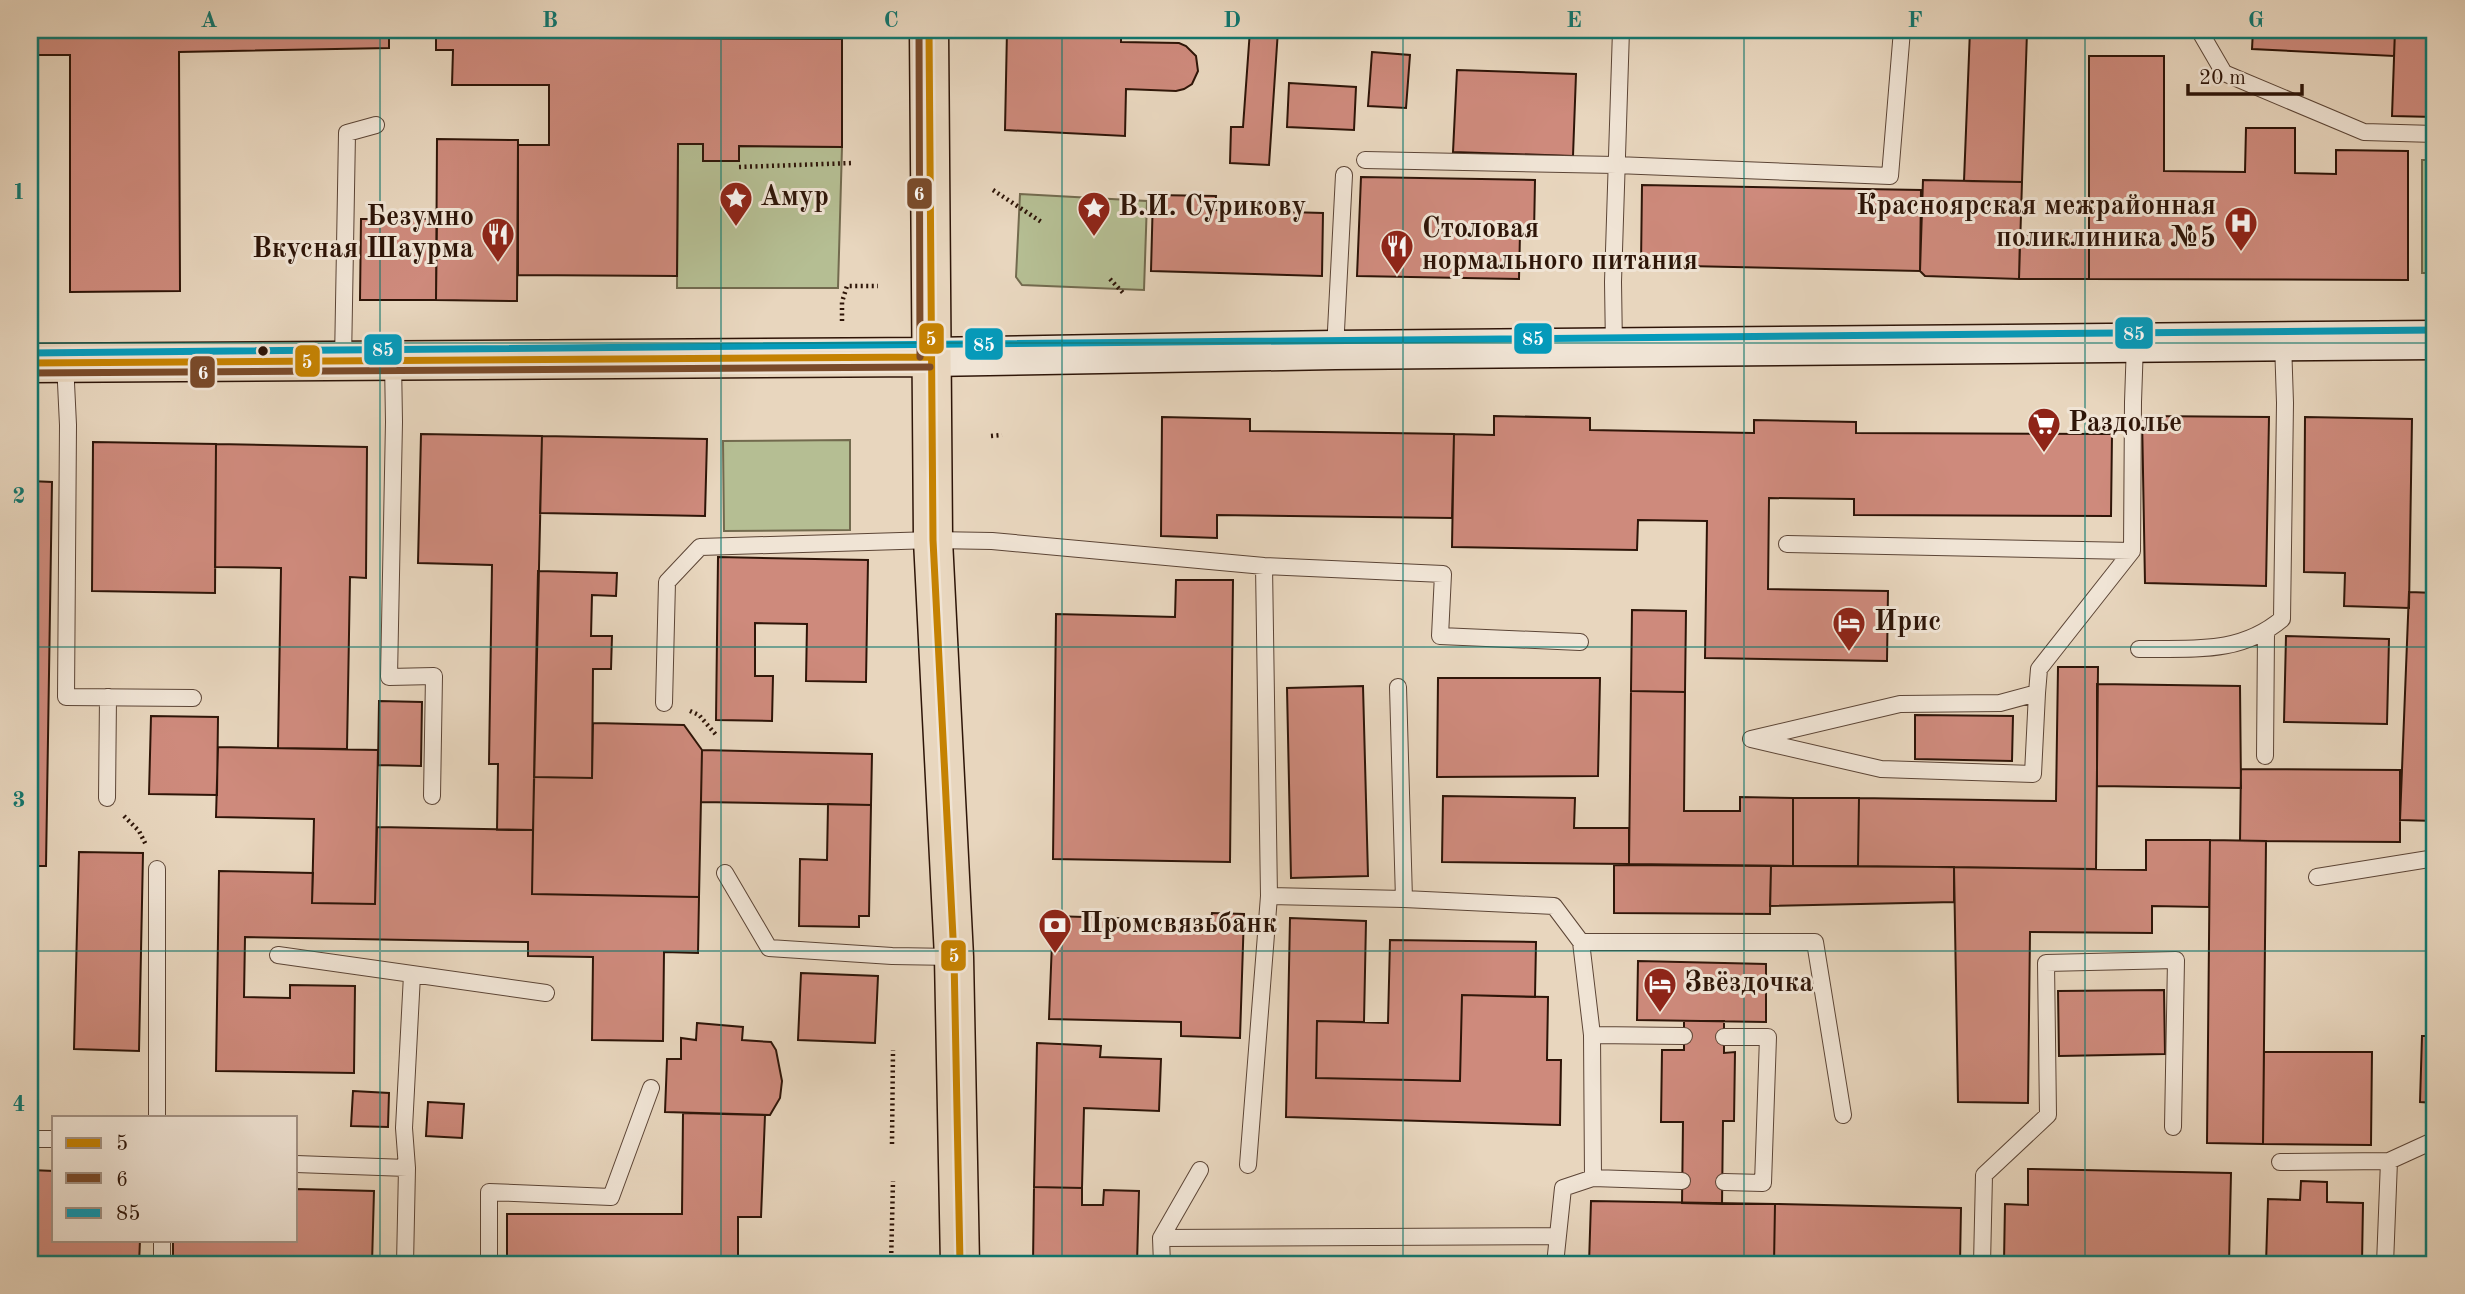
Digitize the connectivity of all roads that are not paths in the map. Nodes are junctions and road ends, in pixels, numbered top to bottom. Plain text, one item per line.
1 (929, 30) edge
2 (1621, 30) edge
3 (1902, 30) edge
4 (2199, 30) edge
5 (376, 125) dead end
6 (2435, 134) edge
7 (1364, 160) dead end
8 (1616, 165) junction
9 (1344, 175) dead end
10 (2435, 340) edge
11 (2283, 342) junction
12 (2135, 343) junction
13 (1614, 348) junction
14 (1335, 350) junction
15 (930, 357) junction
16 (393, 360) junction
17 (343, 361) junction
18 (47, 363) edge
19 (933, 540) junction
20 (1787, 544) dead end
21 (2133, 551) junction
22 (1264, 566) junction
23 (2266, 632) junction
24 (1580, 642) dead end
25 (2139, 649) dead end
26 (1398, 687) dead end
27 (2037, 692) junction
28 (108, 697) junction
29 (193, 698) dead end
30 (664, 703) road end
31 (2265, 756) dead end
32 (432, 796) dead end
33 (107, 798) road end
34 (2435, 858) edge
35 (157, 869) road end
36 (725, 873) dead end
37 (2318, 877) dead end
38 (1269, 896) junction
39 (1404, 900) junction
40 (1581, 942) junction
41 (278, 955) dead end
42 (954, 957) junction
43 (412, 975) junction
44 (546, 993) dead end
45 (1592, 1035) junction
46 (1684, 1036) dead end
47 (1724, 1037) dead end
48 (651, 1088) dead end
49 (1843, 1115) dead end
50 (157, 1116) edge
51 (2173, 1127) dead end
52 (30, 1139) edge
53 (52, 1139) edge
54 (2435, 1140) edge
55 (2389, 1161) junction
56 (2280, 1162) dead end
57 (298, 1164) edge
58 (1248, 1165) dead end
59 (407, 1168) junction
60 (1200, 1170) dead end
61 (1593, 1178) junction
62 (1682, 1181) dead end
63 (1724, 1182) dead end
64 (1557, 1236) junction
65 (1161, 1238) junction
66 (162, 1242) edge
67 (162, 1264) edge
68 (405, 1264) edge
69 (489, 1264) edge
70 (960, 1264) edge
71 (1162, 1264) edge
72 (1555, 1264) edge
73 (1982, 1264) edge
74 (2385, 1264) edge

1 - 15 main road
2 - 8 lane
3 - 8 lane
4 - 6 lane
5 - 17 lane
7 - 8 lane
8 - 13 lane
9 - 14 lane
10 - 11 main road
11 - 12 main road
11 - 23 lane
12 - 13 main road
12 - 21 lane
13 - 14 main road
14 - 15 main road
15 - 16 main road
15 - 19 main road
16 - 17 main road
16 - 32 lane
17 - 18 main road
18 - 28 lane
19 - 22 lane
19 - 30 lane
19 - 42 main road
20 - 21 lane
21 - 27 lane
22 - 24 lane
22 - 38 lane
23 - 25 lane
23 - 31 lane
26 - 39 lane
27 - 27 lane
28 - 29 lane
28 - 33 lane
34 - 37 lane
35 - 50 lane
36 - 42 lane
38 - 39 lane
38 - 58 lane
39 - 40 lane
40 - 45 lane
40 - 49 lane
41 - 43 lane
42 - 70 main road
43 - 44 lane
43 - 59 lane
45 - 46 lane
45 - 61 lane
47 - 63 lane
48 - 69 lane
51 - 73 lane
52 - 53 lane
54 - 55 lane
55 - 56 lane
55 - 74 lane
57 - 59 lane
59 - 68 lane
60 - 65 lane
61 - 62 lane
61 - 64 lane
64 - 65 lane
64 - 72 lane
65 - 71 lane
66 - 67 lane

